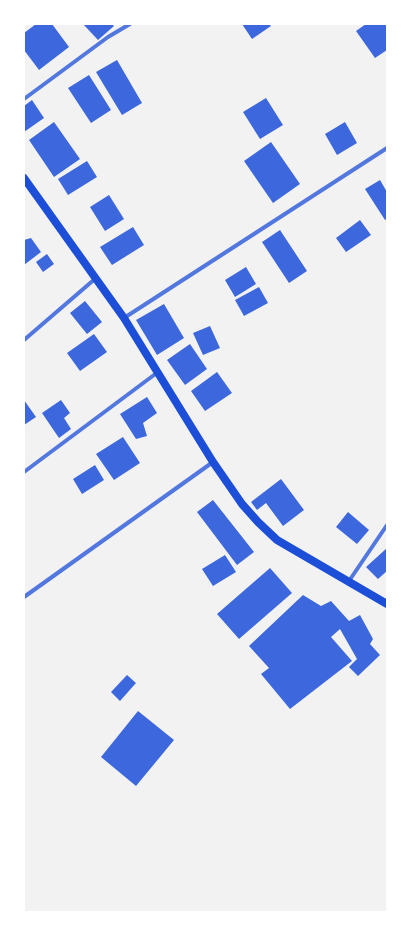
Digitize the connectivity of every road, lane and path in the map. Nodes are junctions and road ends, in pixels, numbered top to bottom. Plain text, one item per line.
1 (130, 24) edge
2 (24, 99) edge
3 (387, 148) edge
4 (24, 178) edge
5 (96, 278) junction
6 (124, 318) junction
7 (24, 340) edge
8 (158, 372) junction
9 (213, 462) junction
10 (24, 472) edge
11 (387, 525) edge
12 (349, 582) junction
13 (24, 597) edge
14 (387, 604) edge

1 - 2 street
3 - 6 street
4 - 5 main road
5 - 6 main road
5 - 7 street
6 - 8 main road
8 - 9 main road
8 - 10 street
9 - 12 main road
9 - 13 street
11 - 12 street
12 - 14 main road

